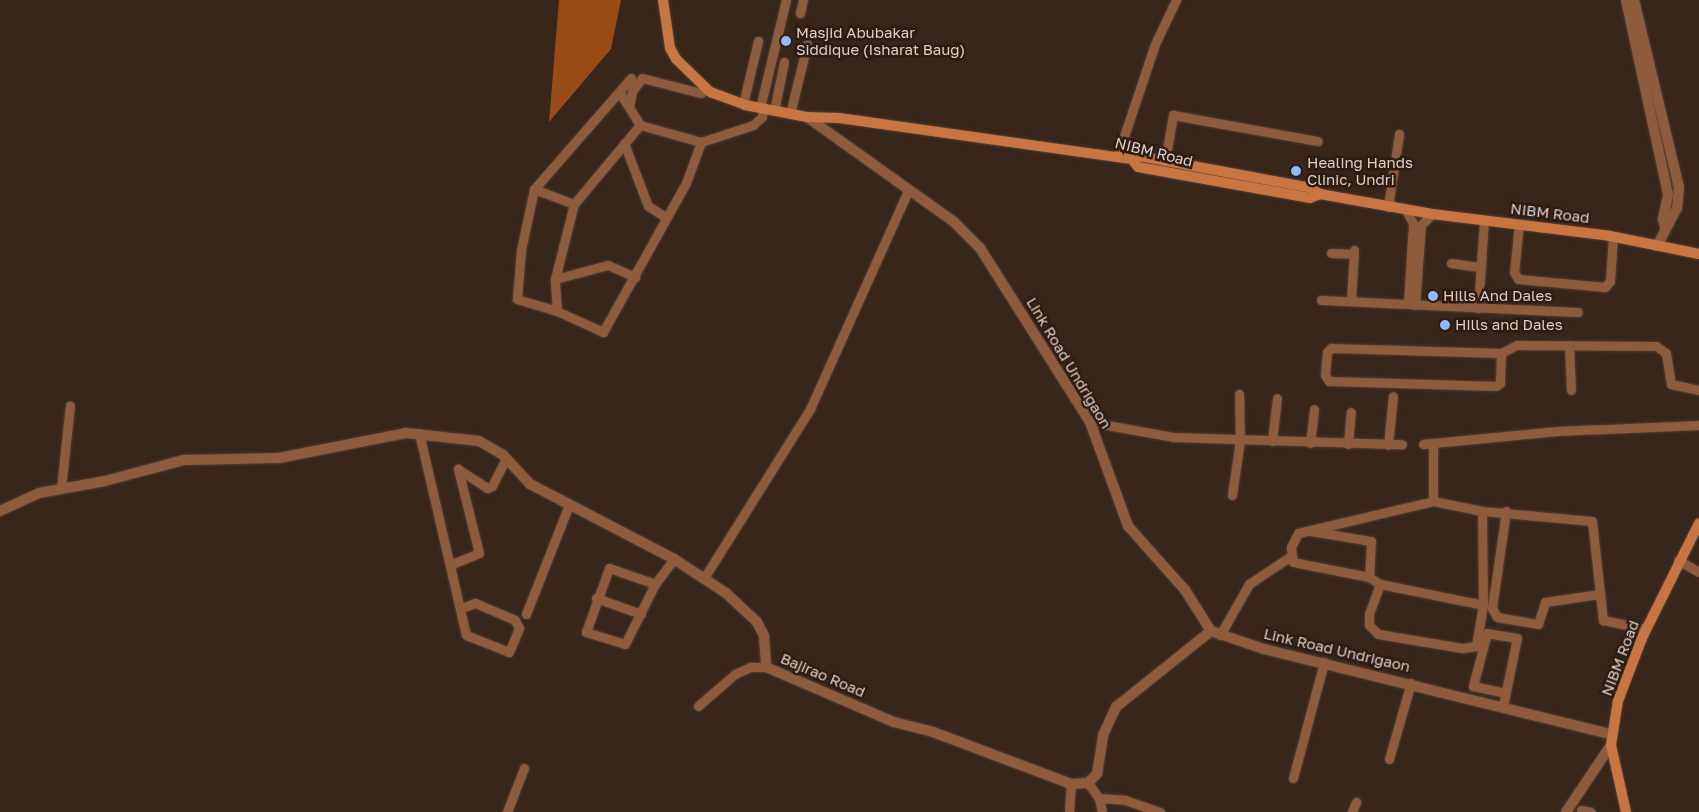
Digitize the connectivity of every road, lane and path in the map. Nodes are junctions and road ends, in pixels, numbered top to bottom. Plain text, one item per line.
1 (663, 0) edge
2 (786, 0) edge
3 (803, 0) edge
4 (1176, 0) edge
5 (1626, 0) edge
6 (1634, 0) edge
7 (800, 13) dead end
8 (758, 41) dead end
9 (807, 44) dead end
10 (784, 62) dead end
11 (631, 78) dead end
12 (620, 93) junction
13 (701, 93) dead end
14 (743, 104) junction
15 (629, 107) junction
16 (761, 108) junction
17 (774, 110) junction
18 (790, 114) junction
19 (807, 117) junction
20 (640, 124) junction
21 (1399, 134) dead end
22 (1318, 141) dead end
23 (701, 142) junction
24 (624, 143) junction
25 (1117, 157) junction
26 (1132, 159) junction
27 (1164, 161) junction
28 (534, 189) junction
29 (909, 189) junction
30 (1320, 194) junction
31 (574, 204) junction
32 (1388, 207) junction
33 (1406, 210) junction
34 (1432, 214) junction
35 (667, 218) junction
36 (1484, 220) junction
37 (1519, 224) junction
38 (1665, 227) junction
39 (1613, 236) junction
40 (1657, 246) junction
41 (1331, 253) dead end
42 (1699, 254) edge
43 (1414, 262) junction
44 (1451, 263) dead end
45 (1480, 267) junction
46 (635, 277) junction
47 (555, 279) junction
48 (1321, 300) dead end
49 (1351, 301) junction
50 (1411, 305) junction
51 (1478, 308) junction
52 (557, 311) junction
53 (1578, 312) dead end
54 (1569, 345) junction
55 (1501, 354) junction
56 (1571, 390) dead end
57 (1699, 390) edge
58 (1239, 394) dead end
59 (1392, 396) dead end
60 (1277, 398) dead end
61 (70, 405) dead end
62 (1314, 409) dead end
63 (1351, 412) dead end
64 (1090, 422) junction
65 (1699, 425) edge
66 (419, 433) junction
67 (1240, 440) junction
68 (1272, 441) junction
69 (1310, 443) junction
70 (1348, 444) junction
71 (1388, 444) junction
72 (1402, 444) dead end
73 (506, 459) junction
74 (61, 488) junction
75 (1232, 495) dead end
76 (1432, 501) junction
77 (569, 505) junction
78 (0, 511) edge
79 (1482, 511) junction
80 (1506, 511) junction
81 (1699, 523) edge
82 (1306, 530) junction
83 (1291, 556) junction
84 (674, 559) junction
85 (1678, 560) junction
86 (452, 564) junction
87 (1699, 572) edge
88 (1368, 577) junction
89 (704, 578) junction
90 (655, 584) junction
91 (1380, 584) junction
92 (1600, 594) junction
93 (596, 598) junction
94 (1483, 605) junction
95 (462, 608) junction
96 (526, 614) dead end
97 (641, 614) junction
98 (1646, 629) junction
99 (1211, 635) junction
100 (1324, 662) junction
101 (766, 667) junction
102 (1411, 683) junction
103 (1505, 693) junction
104 (698, 706) dead end
105 (1503, 706) junction
106 (1611, 734) junction
107 (1610, 745) junction
108 (1389, 759) dead end
109 (524, 768) dead end
110 (1293, 778) dead end
111 (1088, 783) junction
112 (1071, 784) junction
113 (1099, 798) junction
114 (1356, 802) dead end
115 (1581, 810) dead end
116 (507, 812) edge
117 (1069, 812) edge
118 (1102, 812) edge
119 (1160, 812) edge
120 (1352, 812) edge
121 (1566, 812) edge
122 (1591, 812) edge
123 (1626, 812) edge

1 - 14 main road, NIBM Road
2 - 16 street
3 - 7 street
4 - 25 street
5 - 38 street
6 - 38 street
8 - 14 street
9 - 18 street
10 - 17 street
11 - 12 street
12 - 15 street
12 - 28 street
13 - 15 street
14 - 16 main road, NIBM Road
15 - 20 street
16 - 17 main road, NIBM Road
16 - 23 street
17 - 18 main road, NIBM Road
18 - 19 main road, NIBM Road
19 - 25 main road, NIBM Road
19 - 29 street, Link Road Undrigaon
20 - 23 street
20 - 24 street
21 - 32 street
22 - 27 street
23 - 35 street
24 - 31 street
24 - 35 street
25 - 26 main road, NIBM Road
26 - 27 main road
26 - 30 main road, NIBM Road
27 - 30 main road
28 - 31 street
28 - 52 street
29 - 64 street, Link Road Undrigaon
29 - 89 street
30 - 32 main road, NIBM Road
31 - 47 street
32 - 33 main road, NIBM Road
33 - 34 main road, NIBM Road
33 - 43 street
34 - 36 main road, NIBM Road
34 - 43 street
35 - 46 street
36 - 37 main road, NIBM Road
36 - 45 street
37 - 39 main road, NIBM Road
37 - 39 street
38 - 40 street
39 - 40 main road, NIBM Road
40 - 42 main road, NIBM Road
41 - 49 street
43 - 50 street
44 - 45 street
45 - 51 street
46 - 47 street
46 - 52 street
47 - 52 street
48 - 49 street
49 - 50 street
50 - 51 street
51 - 53 street
54 - 55 street
54 - 56 street
54 - 57 street
55 - 55 street
58 - 67 street
59 - 71 street
60 - 68 street
61 - 74 street
62 - 69 street
63 - 70 street
64 - 67 street
64 - 99 street, Link Road Undrigaon
65 - 76 street
66 - 73 street, Bajirao Road
66 - 74 street, Bajirao Road
66 - 86 street
67 - 68 street
67 - 75 street
68 - 69 street
69 - 70 street
70 - 71 street
71 - 72 street
73 - 77 street, Bajirao Road
73 - 86 street
74 - 78 street, Bajirao Road
76 - 79 street
76 - 82 street
77 - 84 street, Bajirao Road
77 - 96 street
79 - 80 street
79 - 94 street
80 - 92 street
80 - 92 street
81 - 85 main road, NIBM Road
82 - 83 street
82 - 88 street
83 - 88 street
83 - 99 street
84 - 89 street, Bajirao Road
84 - 90 street
85 - 87 street
85 - 98 main road, NIBM Road
86 - 95 street
88 - 91 street
89 - 101 street, Bajirao Road
90 - 93 street
90 - 97 street
91 - 94 street
91 - 94 street
92 - 98 street
93 - 97 street
93 - 97 street
95 - 95 street
98 - 106 main road, NIBM Road
99 - 100 street, Link Road Undrigaon
99 - 111 street
100 - 102 street, Link Road Undrigaon
100 - 110 street
101 - 104 street
101 - 112 street, Bajirao Road
102 - 105 street, Link Road Undrigaon
102 - 108 street
103 - 103 street
103 - 105 street
105 - 106 street, Link Road Undrigaon
106 - 107 main road, NIBM Road
107 - 121 street
107 - 123 main road, NIBM Road
109 - 116 street
111 - 112 street, Bajirao Road
111 - 113 street
112 - 117 street
113 - 118 street
113 - 119 street
114 - 120 street
115 - 122 street

